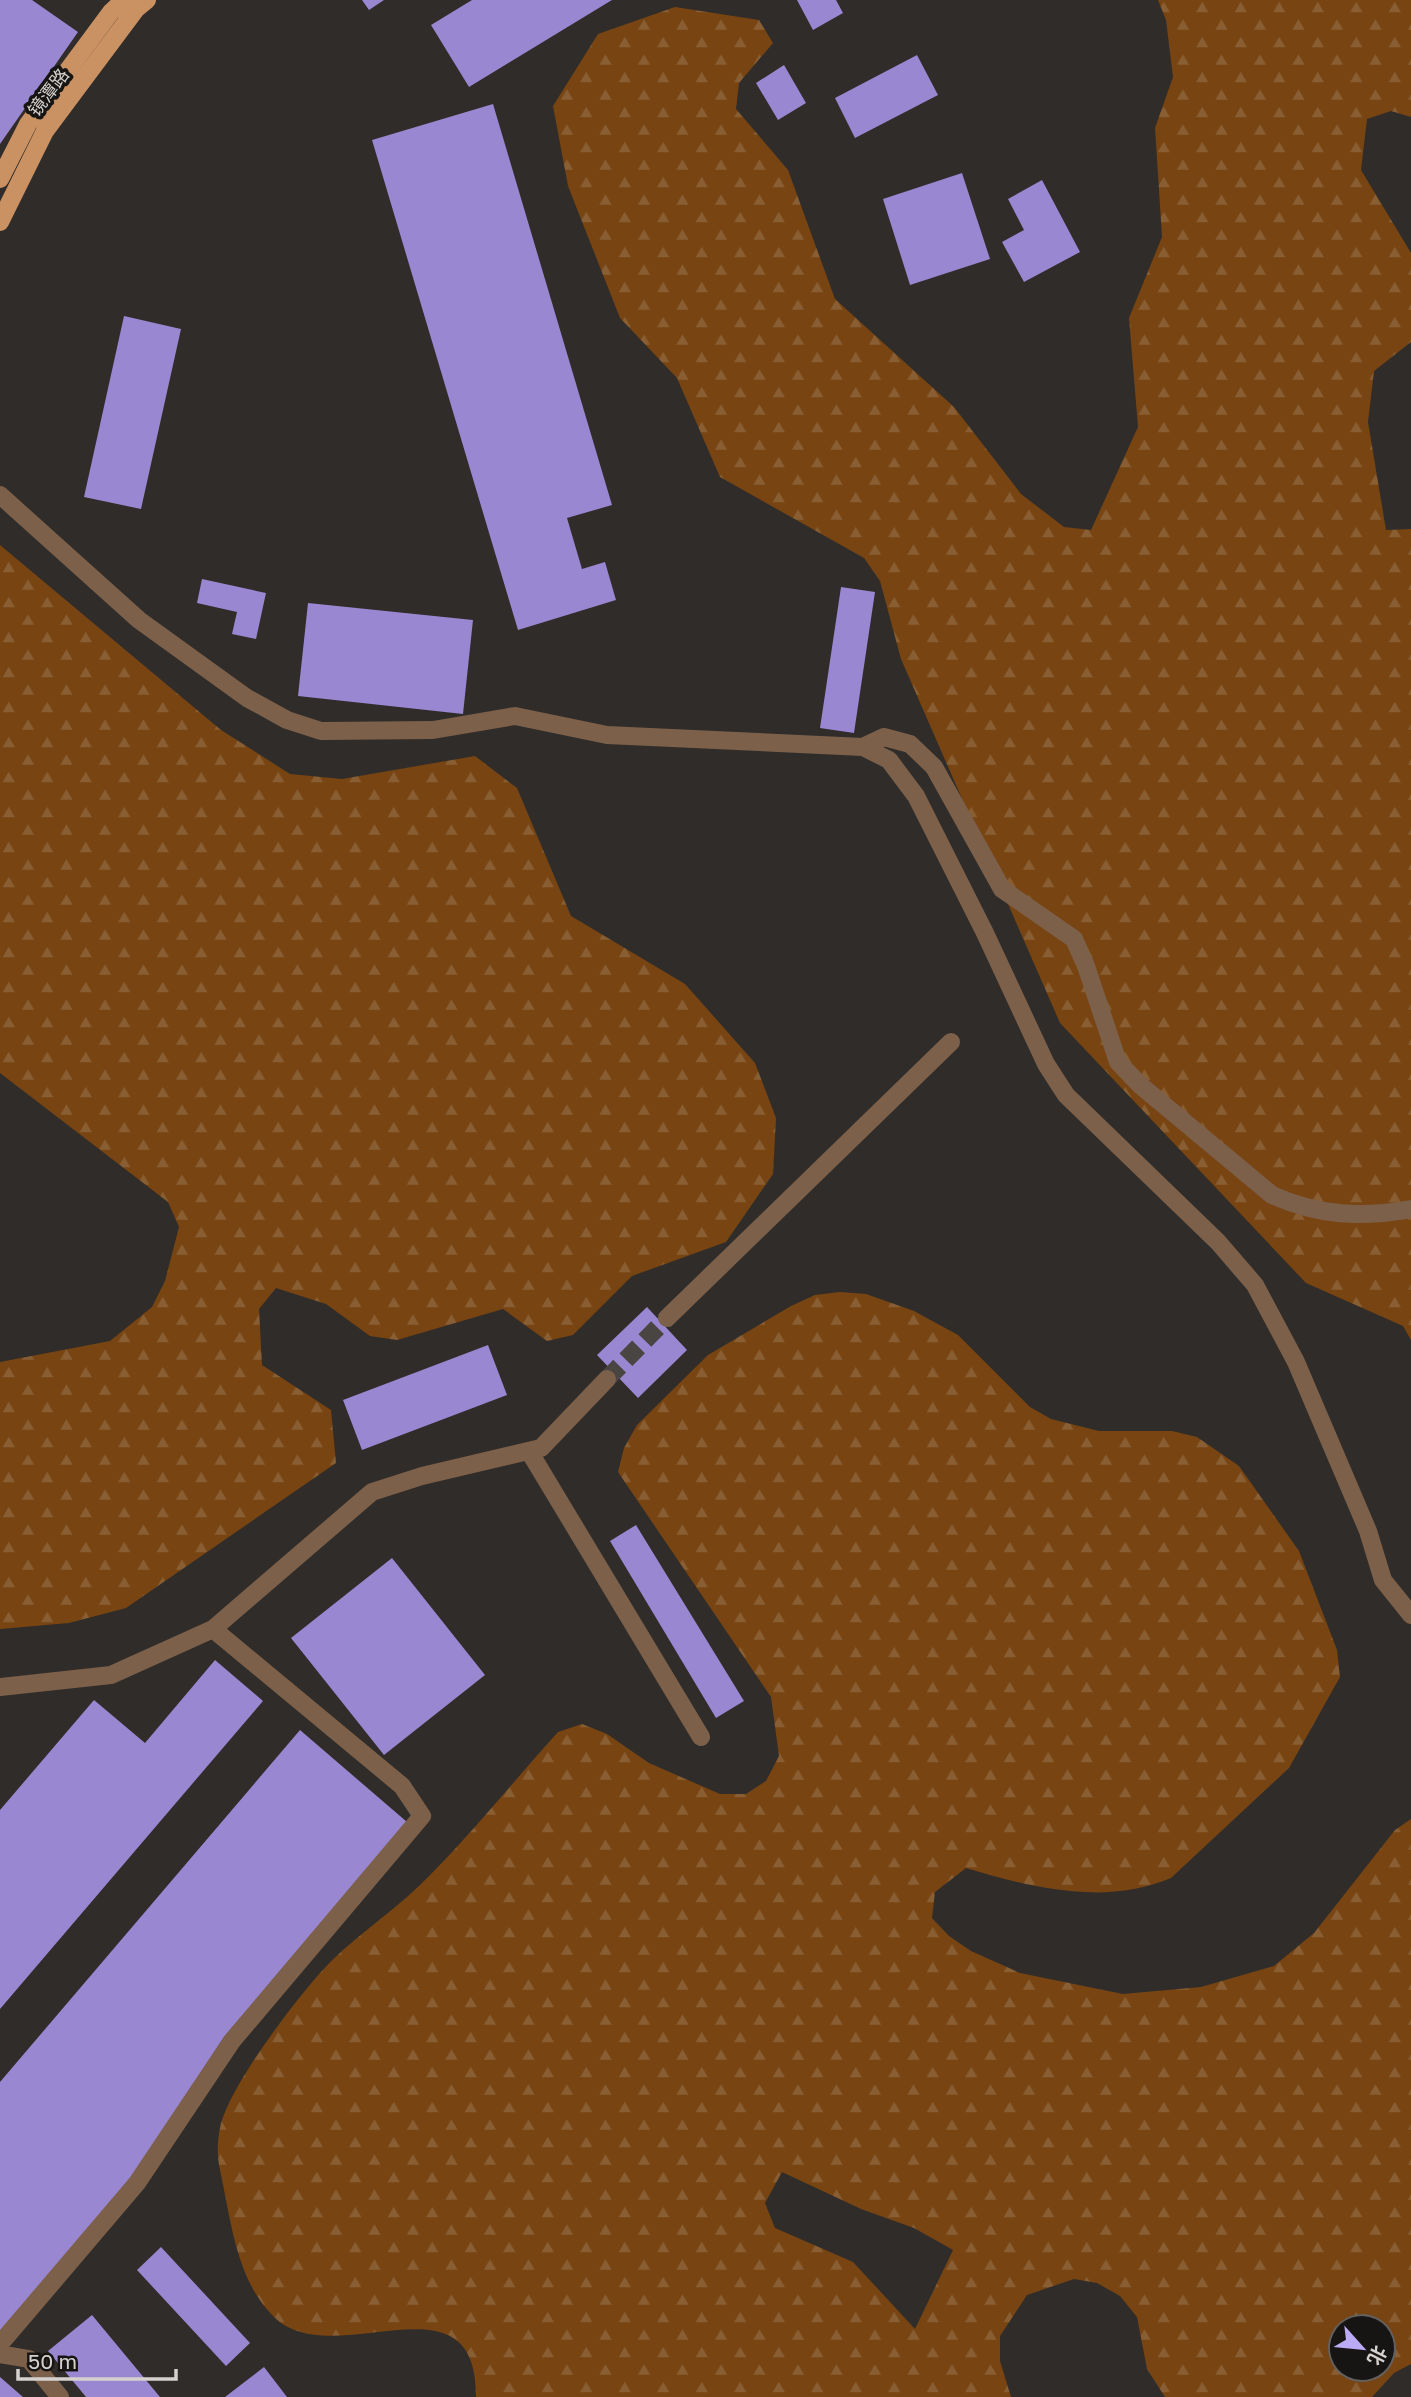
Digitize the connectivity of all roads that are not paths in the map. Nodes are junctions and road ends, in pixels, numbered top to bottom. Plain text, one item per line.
1 (124, 0) edge
2 (147, 0) edge
3 (0, 179) edge
4 (0, 222) edge
5 (0, 495) edge
6 (863, 747) junction
7 (951, 1042) dead end
8 (1411, 1209) edge
9 (667, 1318) tunnel mouth
10 (607, 1379) tunnel mouth
11 (529, 1451) junction
12 (1411, 1615) edge
13 (213, 1629) junction
14 (0, 1687) edge
15 (701, 1737) dead end
16 (0, 2344) edge
17 (0, 2354) edge
18 (60, 2397) edge

1 - 3 main road, 镜潭路
2 - 4 main road, 镜潭路
5 - 6 street
6 - 8 street
6 - 12 street
7 - 9 street
10 - 11 street
11 - 13 street
11 - 15 street
13 - 14 street
13 - 16 street
17 - 18 street

